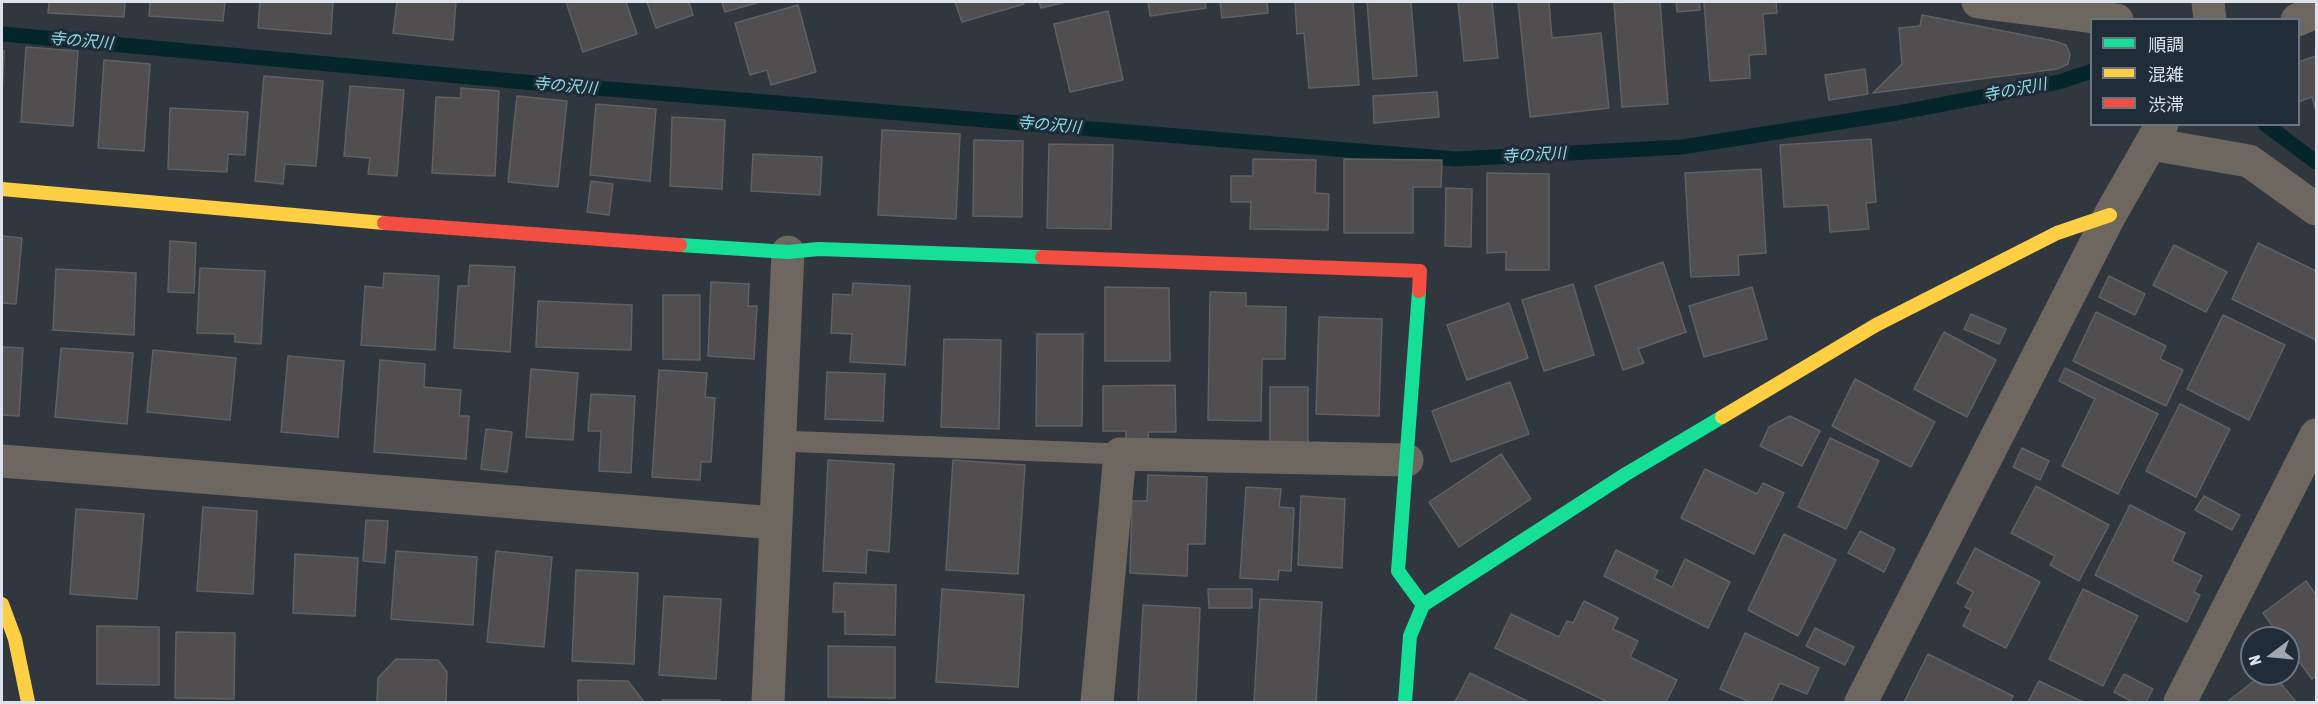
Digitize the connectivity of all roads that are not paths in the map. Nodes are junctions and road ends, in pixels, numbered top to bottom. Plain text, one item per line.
1 (1978, 2) edge
2 (2208, 2) edge
3 (2316, 12) edge
4 (2102, 18) edge
5 (2210, 18) edge
6 (2300, 19) edge
7 (2157, 134) edge
8 (2, 189) edge
9 (2316, 209) edge
10 (2110, 215) junction
11 (788, 252) junction
12 (2316, 435) edge
13 (780, 441) junction
14 (1120, 454) junction
15 (1407, 460) junction
16 (2, 461) edge
17 (775, 523) junction
18 (2, 604) edge
19 (1422, 605) junction
20 (28, 702) edge
21 (768, 702) edge
22 (1097, 702) edge
23 (1405, 702) edge
24 (1861, 702) edge
25 (2180, 702) edge

1 - 4 street
2 - 5 street
3 - 6 street
7 - 9 street
7 - 10 street
8 - 11 street
10 - 19 street
10 - 24 street
11 - 13 street
11 - 15 street
12 - 25 street
13 - 14 lane
13 - 17 street
14 - 15 street
14 - 22 street
15 - 19 street
16 - 17 street
17 - 21 street
18 - 20 street
19 - 23 street

